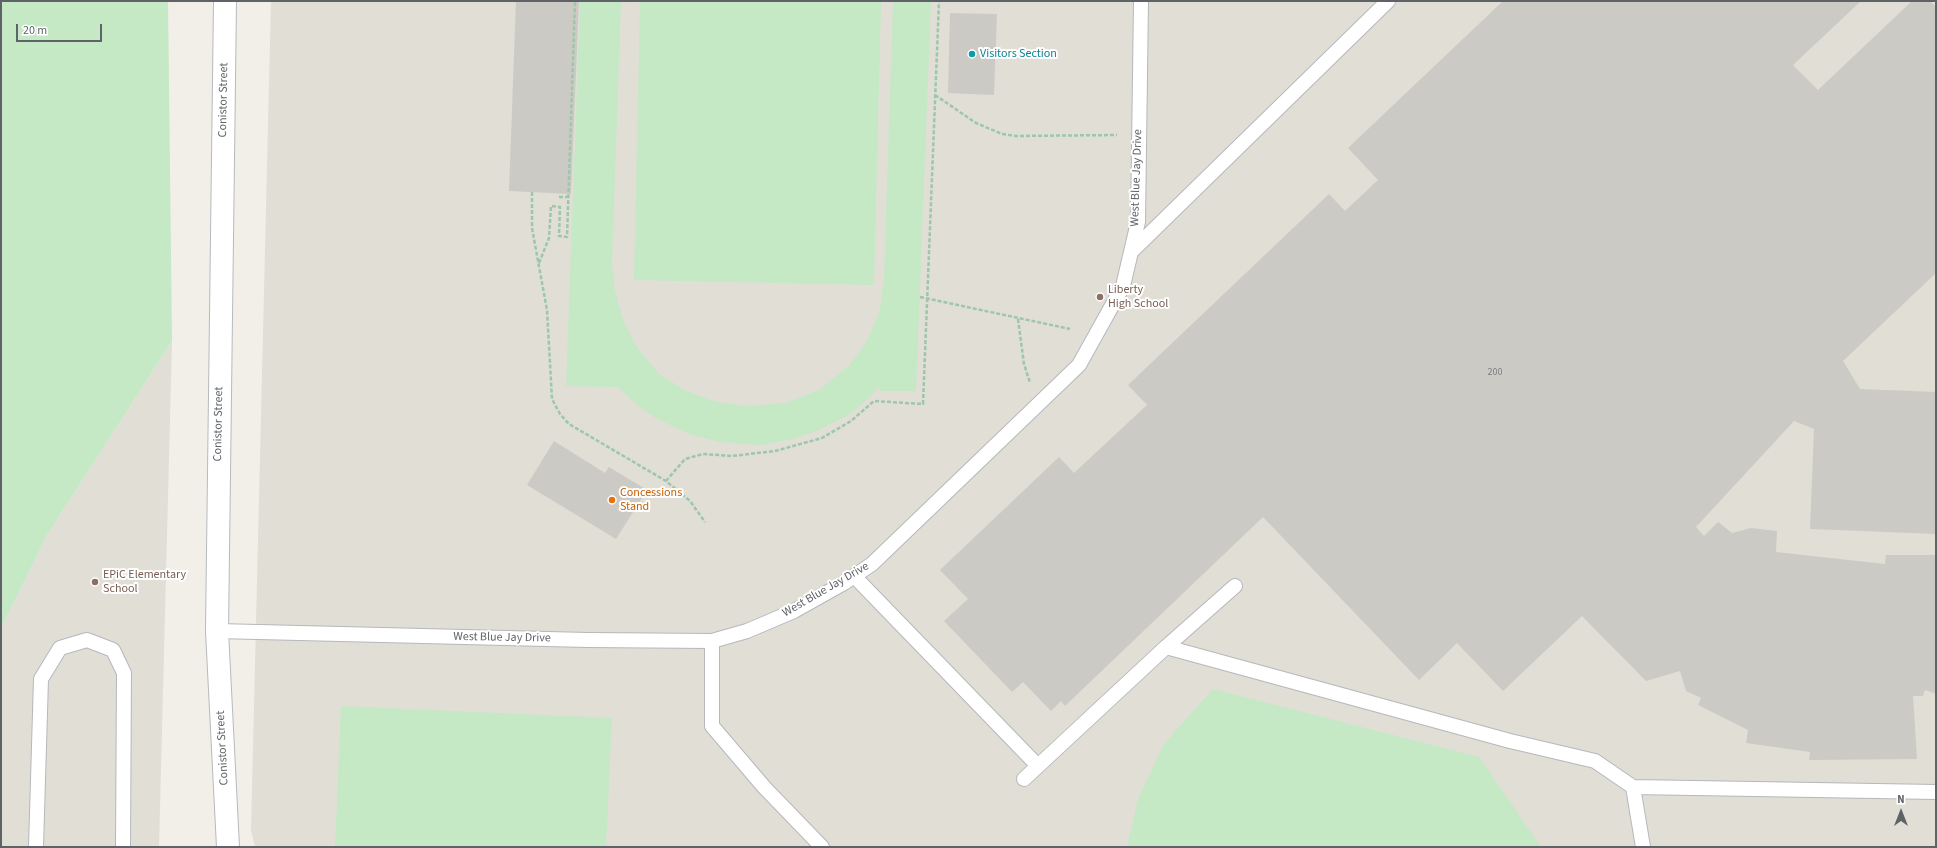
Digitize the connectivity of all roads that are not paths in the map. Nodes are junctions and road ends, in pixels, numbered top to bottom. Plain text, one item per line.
1 (225, 1) edge
2 (1141, 1) edge
3 (1388, 1) edge
4 (1131, 252) junction
5 (854, 576) junction
6 (1235, 586) dead end
7 (217, 631) junction
8 (712, 642) junction
9 (1166, 647) junction
10 (1038, 766) junction
11 (1024, 779) dead end
12 (1633, 787) junction
13 (1936, 792) edge
14 (36, 847) edge
15 (123, 847) edge
16 (228, 847) edge
17 (822, 847) edge
18 (1643, 847) edge

1 - 7 main road, Conistor Street
2 - 4 lane, West Blue Jay Drive
3 - 4 lane
4 - 5 lane, West Blue Jay Drive
5 - 8 lane, West Blue Jay Drive
5 - 10 lane
6 - 9 lane
7 - 8 lane, West Blue Jay Drive
7 - 16 main road, Conistor Street
8 - 17 lane
9 - 10 lane
9 - 12 lane
10 - 11 lane
12 - 13 lane
12 - 18 lane
14 - 15 lane

